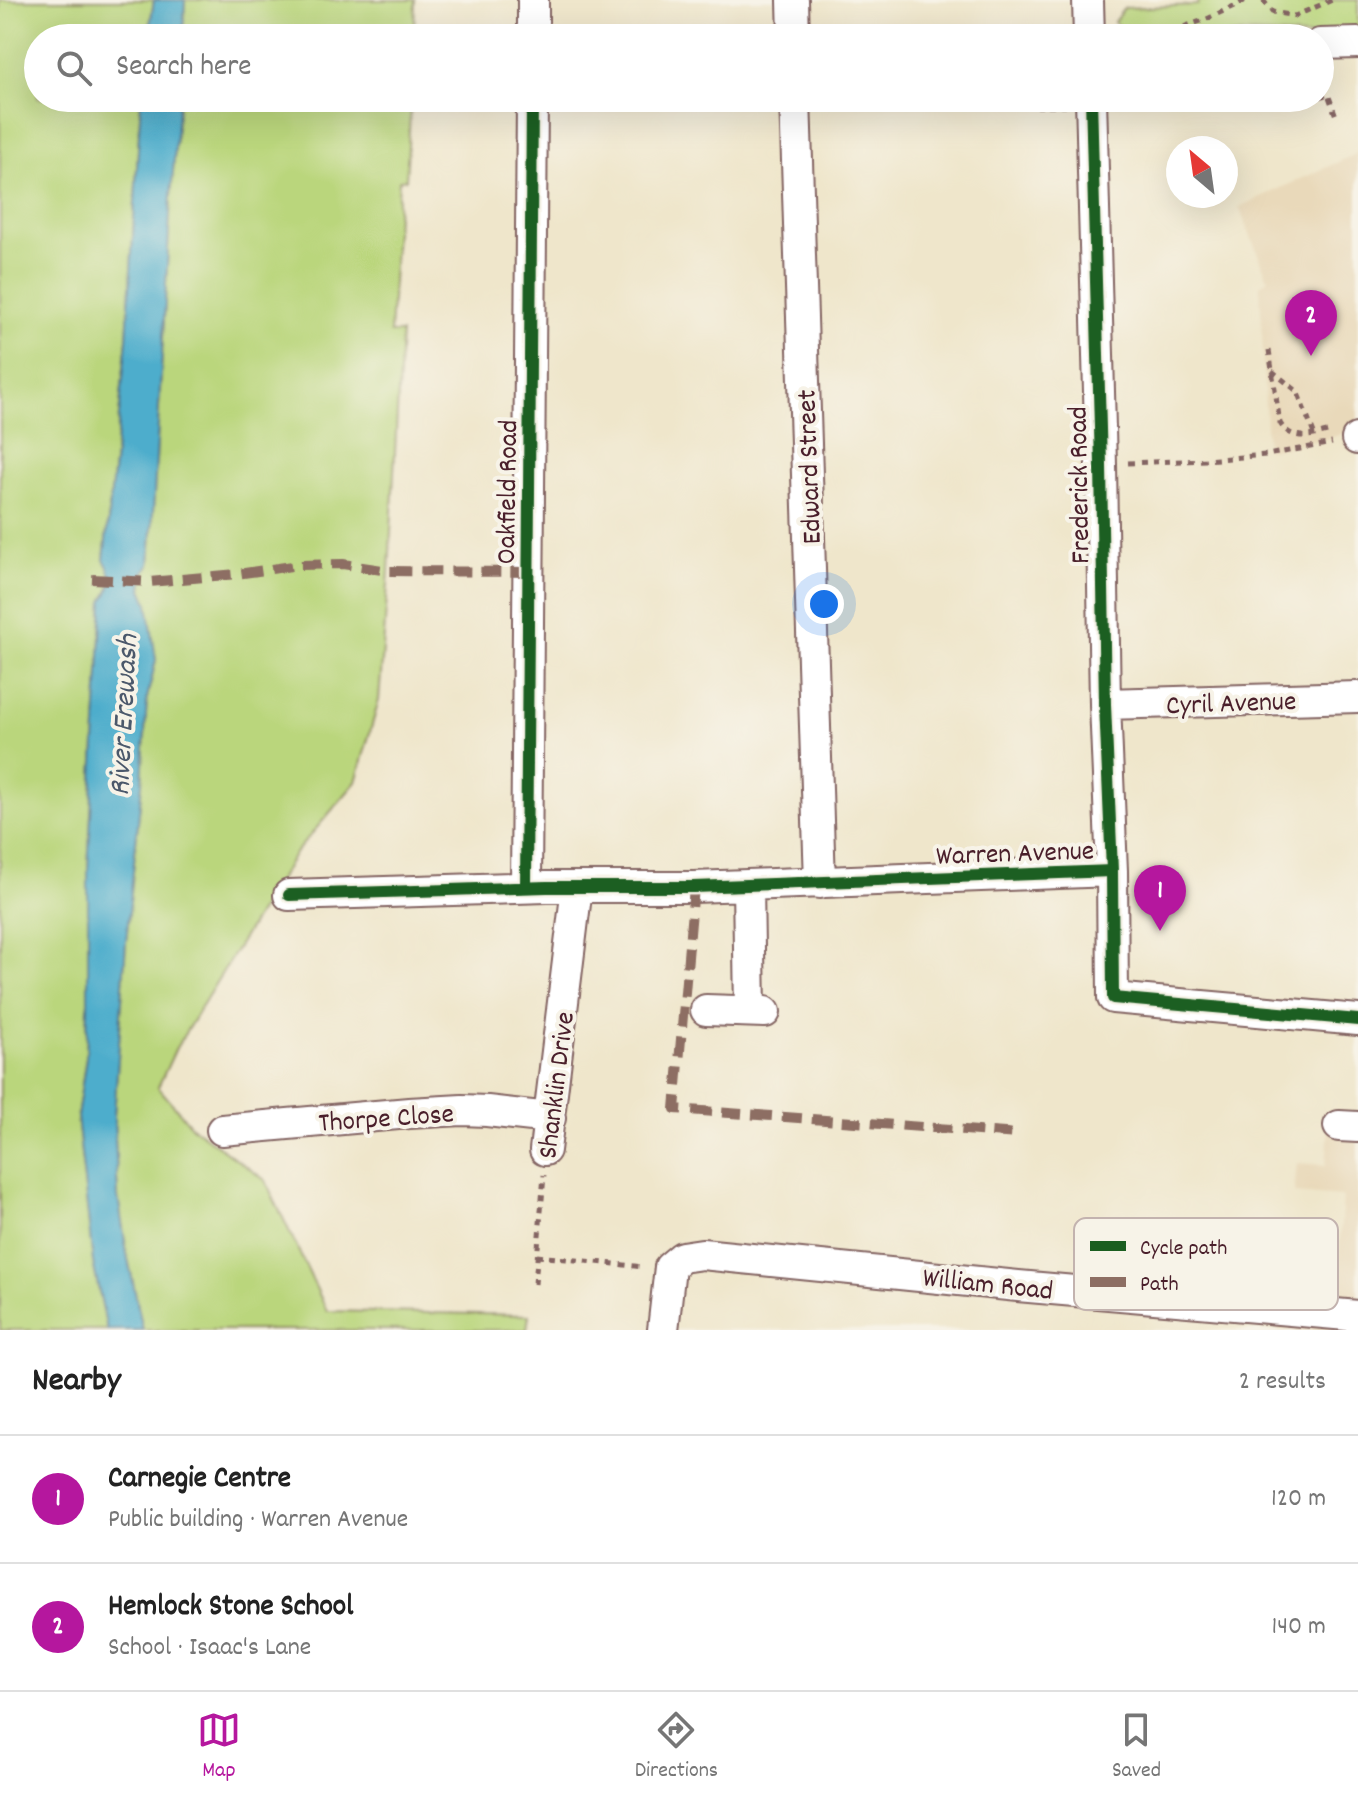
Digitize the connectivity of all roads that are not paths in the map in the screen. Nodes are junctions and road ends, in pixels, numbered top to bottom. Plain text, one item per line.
1 (533, 0) edge
2 (793, 0) edge
3 (1088, 0) edge
4 (533, 24) edge
5 (794, 24) edge
6 (1089, 24) edge
7 (1358, 43) edge
8 (1334, 44) edge
9 (532, 112) edge
10 (795, 112) edge
11 (1091, 112) edge
12 (1358, 697) edge
13 (1105, 704) junction
14 (1112, 871) junction
15 (820, 883) junction
16 (748, 886) junction
17 (536, 887) junction
18 (577, 887) junction
19 (289, 895) dead end
20 (706, 1010) dead end
21 (1358, 1020) edge
22 (550, 1118) junction
23 (222, 1130) dead end
24 (545, 1150) road end
25 (1074, 1291) edge
26 (1290, 1310) edge
27 (1358, 1316) edge
28 (663, 1330) edge

1 - 4 street
2 - 5 street
3 - 6 street
7 - 8 street
9 - 17 street, Oakfield Road
10 - 15 street, Edward Street
11 - 13 street, Frederick Road
12 - 13 street, Cyril Avenue
13 - 14 street, Frederick Road
14 - 15 street, Warren Avenue
14 - 21 street, Warren Avenue
15 - 16 street, Warren Avenue
16 - 18 street, Warren Avenue
16 - 20 street
17 - 18 street, Warren Avenue
17 - 19 street, Warren Avenue
18 - 22 street, Shanklin Drive
22 - 23 street, Thorpe Close
22 - 24 street, Shanklin Drive
25 - 28 street, William Road
26 - 27 street, William Road

